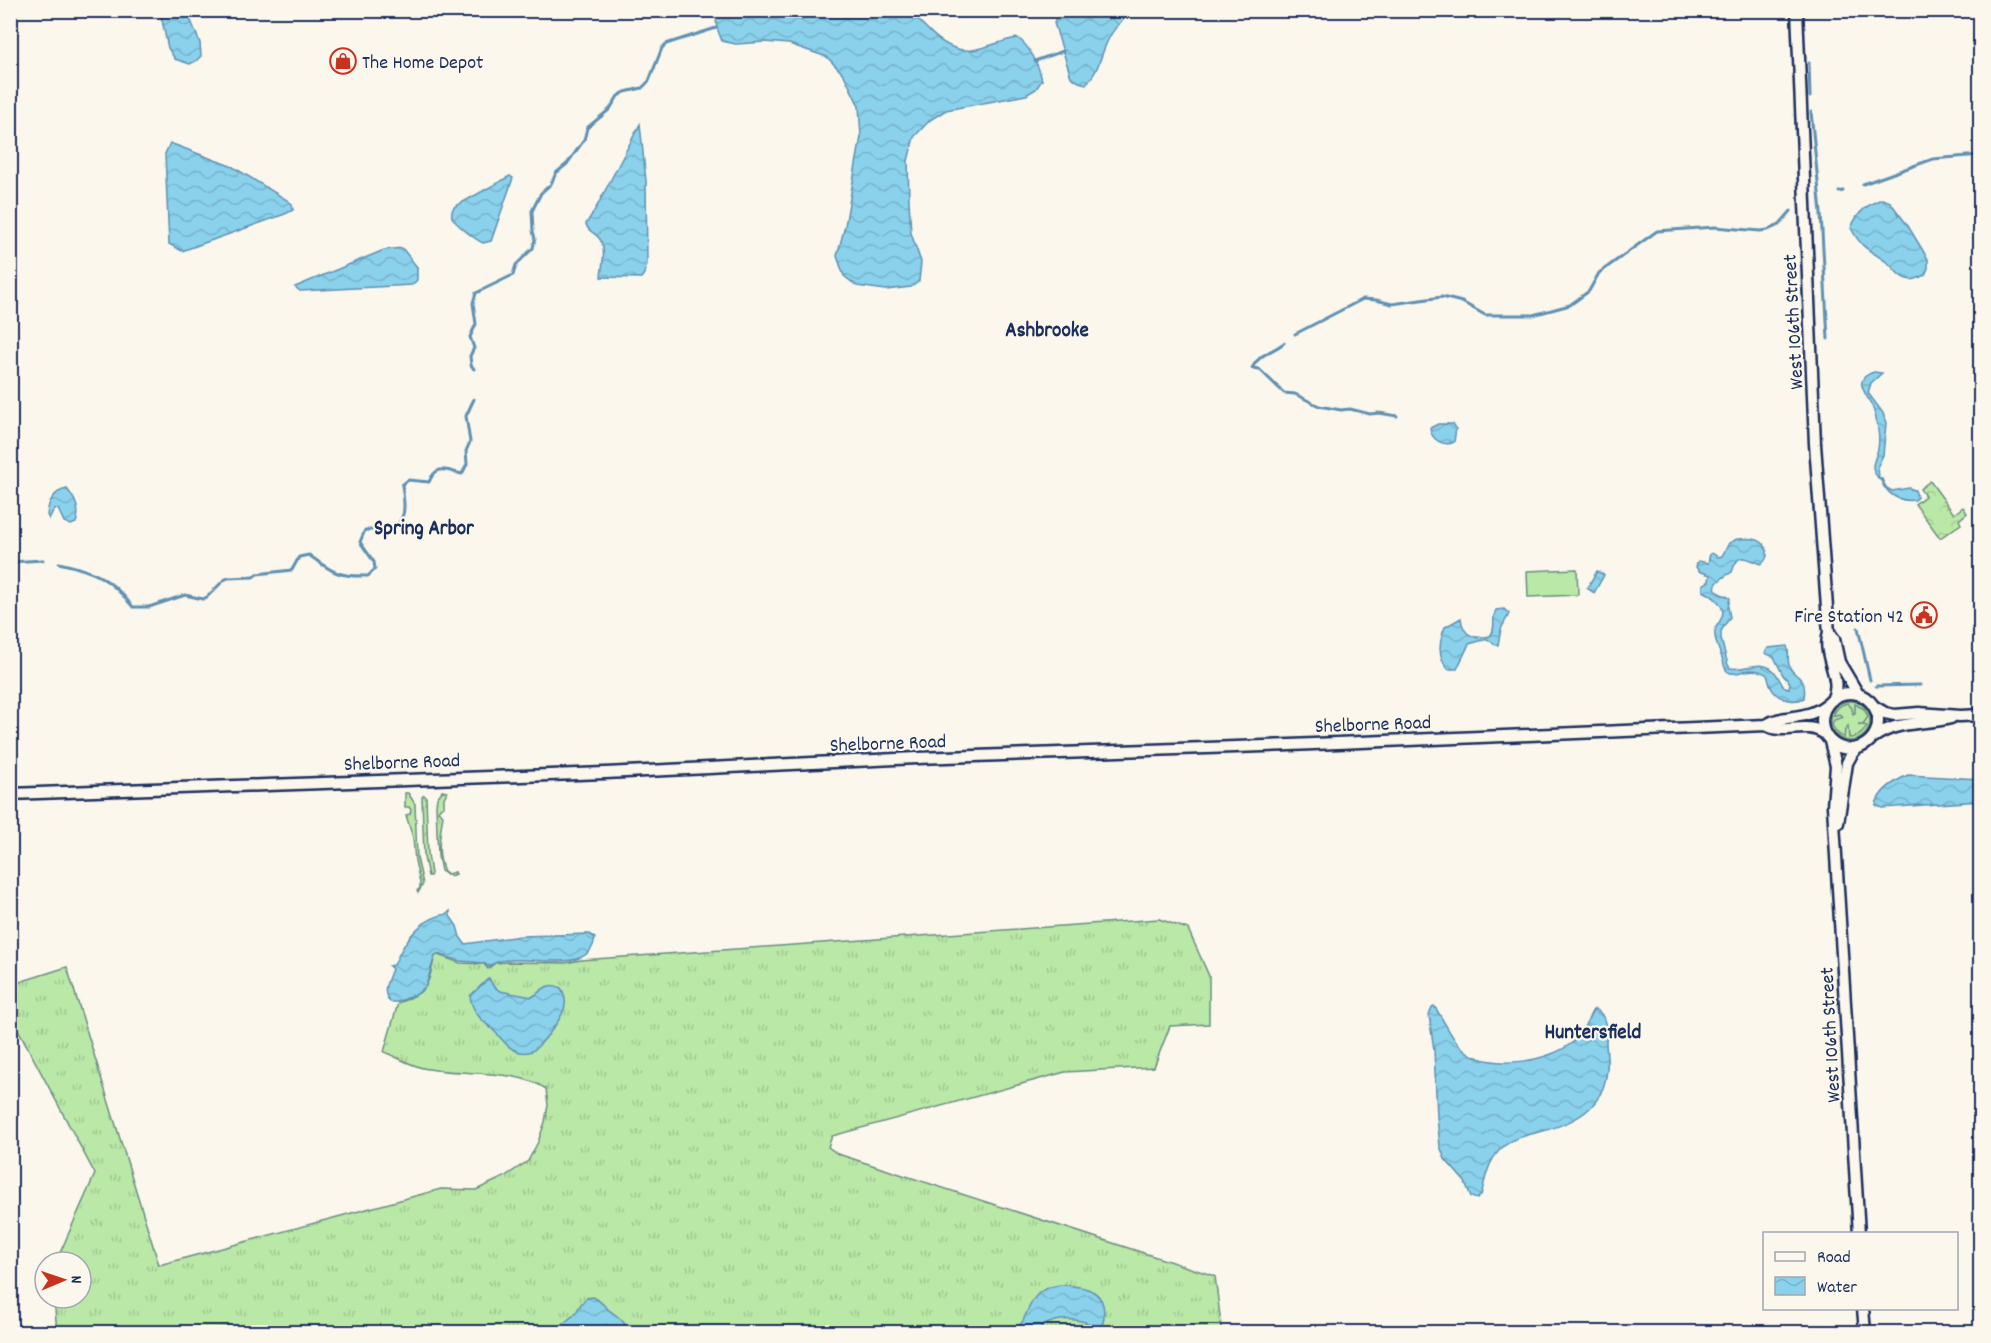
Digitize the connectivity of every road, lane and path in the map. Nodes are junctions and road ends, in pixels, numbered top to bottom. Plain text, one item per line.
1 (1797, 10) edge
2 (1829, 632) junction
3 (1858, 694) junction
4 (1830, 702) junction
5 (1875, 707) junction
6 (1980, 715) edge
7 (1960, 716) junction
8 (1766, 725) junction
9 (1828, 738) junction
10 (1873, 738) junction
11 (1858, 748) junction
12 (10, 794) edge
13 (1836, 835) junction
14 (1859, 1232) edge
15 (1863, 1310) edge
16 (1865, 1332) edge

1 - 2 street, West 106th Street
2 - 3 street, West 106th Street
2 - 4 street, West 106th Street
3 - 4 street
3 - 5 street
4 - 8 street, Shelborne Road
4 - 9 street
5 - 7 street
5 - 10 street
6 - 7 street
7 - 10 street
8 - 9 street, Shelborne Road
8 - 12 street, Shelborne Road
9 - 11 street
9 - 13 street, West 106th Street
10 - 11 street
11 - 13 street, West 106th Street
13 - 14 street, West 106th Street
15 - 16 street

